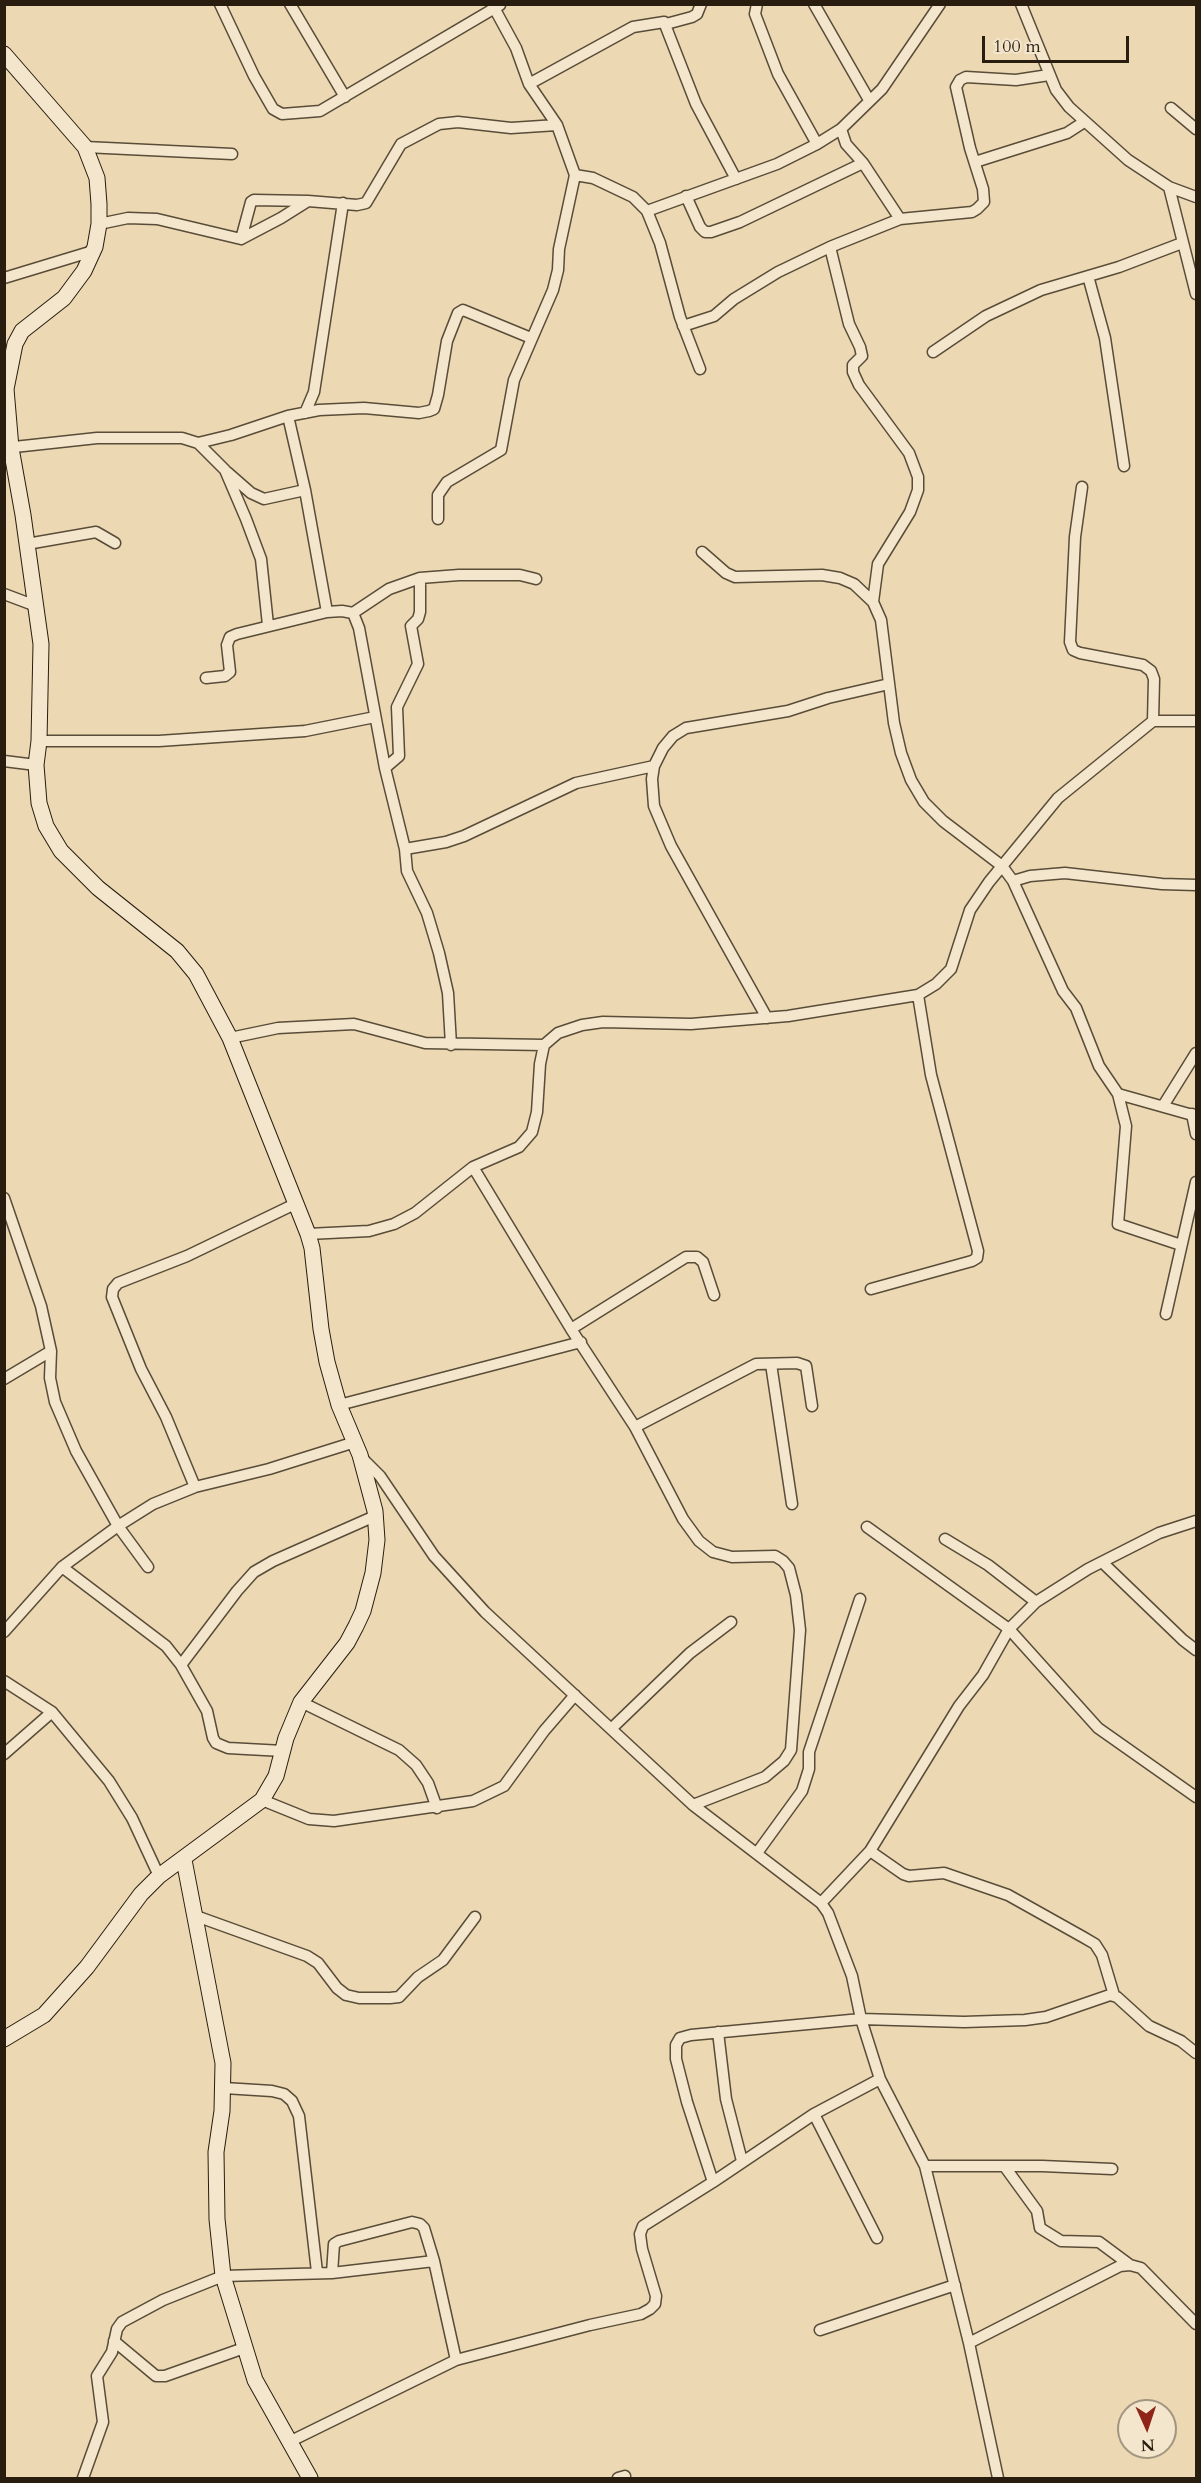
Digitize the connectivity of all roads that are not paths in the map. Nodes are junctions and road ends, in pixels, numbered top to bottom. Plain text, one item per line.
1 (220, 4) edge
2 (290, 4) edge
3 (701, 4) edge
4 (757, 4) edge
5 (814, 4) edge
6 (940, 4) edge
7 (1021, 4) edge
8 (495, 6) edge
9 (666, 24) junction
10 (8, 63) edge
11 (1048, 75) junction
12 (529, 84) junction
13 (345, 98) junction
14 (869, 100) junction
15 (1171, 108) dead end
16 (1084, 122) junction
17 (557, 125) junction
18 (841, 129) junction
19 (1197, 129) edge
20 (817, 144) junction
21 (86, 147) junction
22 (232, 154) dead end
23 (975, 162) junction
24 (863, 163) junction
25 (575, 175) junction
26 (736, 179) junction
27 (1169, 187) junction
28 (686, 196) junction
29 (1197, 197) edge
30 (308, 201) junction
31 (343, 203) junction
32 (647, 211) junction
33 (900, 219) junction
34 (99, 224) junction
35 (241, 238) junction
36 (1182, 243) junction
37 (830, 247) junction
38 (93, 251) junction
39 (1088, 276) junction
40 (4, 278) edge
41 (1197, 294) edge
42 (683, 326) junction
43 (531, 338) junction
44 (933, 352) dead end
45 (700, 369) dead end
46 (305, 413) junction
47 (288, 416) junction
48 (198, 443) junction
49 (8, 448) edge
50 (1124, 466) dead end
51 (225, 470) junction
52 (1082, 487) dead end
53 (305, 490) junction
54 (438, 519) dead end
55 (115, 543) dead end
56 (27, 544) junction
57 (702, 552) dead end
58 (420, 578) junction
59 (536, 579) dead end
60 (4, 594) edge
61 (873, 602) junction
62 (36, 606) junction
63 (327, 612) junction
64 (353, 613) junction
65 (268, 625) junction
66 (206, 678) dead end
67 (889, 684) junction
68 (375, 717) junction
69 (1153, 721) junction
70 (1197, 721) edge
71 (39, 741) junction
72 (4, 761) edge
73 (36, 765) junction
74 (654, 766) junction
75 (385, 768) junction
76 (405, 849) junction
77 (1002, 866) junction
78 (1013, 881) junction
79 (1197, 885) edge
80 (918, 995) junction
81 (767, 1018) junction
82 (230, 1038) junction
83 (451, 1045) junction
84 (544, 1045) junction
85 (1197, 1053) edge
86 (1118, 1094) junction
87 (1163, 1106) junction
88 (1194, 1115) edge
89 (1197, 1134) edge
90 (473, 1167) junction
91 (1197, 1182) edge
92 (4, 1198) edge
93 (297, 1203) junction
94 (308, 1234) junction
95 (1181, 1245) junction
96 (871, 1289) dead end
97 (714, 1295) dead end
98 (1166, 1314) dead end
99 (571, 1329) junction
100 (581, 1342) junction
101 (51, 1351) junction
102 (771, 1364) junction
103 (4, 1379) edge
104 (339, 1405) junction
105 (812, 1406) dead end
106 (635, 1427) junction
107 (358, 1449) junction
108 (195, 1487) junction
109 (792, 1504) dead end
110 (375, 1516) junction
111 (1197, 1521) edge
112 (118, 1526) junction
113 (867, 1527) dead end
114 (945, 1539) dead end
115 (1102, 1562) junction
116 (62, 1567) junction
117 (148, 1567) dead end
118 (860, 1599) dead end
119 (1036, 1602) junction
120 (731, 1622) dead end
121 (1009, 1629) junction
122 (4, 1632) edge
123 (1197, 1650) edge
124 (181, 1665) junction
125 (4, 1681) edge
126 (575, 1695) junction
127 (301, 1702) junction
128 (52, 1712) junction
129 (612, 1729) junction
130 (283, 1751) junction
131 (4, 1755) edge
132 (1197, 1797) edge
133 (262, 1800) junction
134 (693, 1805) junction
135 (437, 1808) junction
136 (870, 1851) junction
137 (757, 1853) junction
138 (184, 1860) junction
139 (159, 1876) junction
140 (821, 1902) junction
141 (196, 1916) junction
142 (475, 1917) dead end
143 (1114, 1995) junction
144 (861, 2019) junction
145 (718, 2032) junction
146 (4, 2039) edge
147 (1197, 2053) edge
148 (880, 2079) junction
149 (224, 2088) junction
150 (814, 2114) junction
151 (742, 2161) junction
152 (925, 2166) junction
153 (1005, 2167) junction
154 (1112, 2169) dead end
155 (713, 2182) junction
156 (877, 2238) dead end
157 (434, 2261) junction
158 (1130, 2265) junction
159 (317, 2272) junction
160 (332, 2273) junction
161 (223, 2276) junction
162 (955, 2285) junction
163 (1197, 2324) edge
164 (820, 2330) dead end
165 (114, 2342) junction
166 (969, 2343) junction
167 (244, 2348) junction
168 (456, 2360) junction
169 (291, 2441) junction
170 (83, 2478) edge
171 (310, 2478) edge
172 (999, 2478) edge

1 - 13 street
2 - 13 street
3 - 9 street
4 - 20 street
5 - 14 street
6 - 14 street
7 - 11 street
8 - 12 street
8 - 13 street
9 - 12 street
9 - 26 street
10 - 21 street
11 - 16 street
11 - 23 street
12 - 17 street
14 - 18 street
15 - 19 street
16 - 23 street
16 - 27 street
17 - 25 street
17 - 31 street
18 - 20 street
18 - 24 street
20 - 26 street
21 - 22 street
21 - 34 street
23 - 33 street
24 - 28 street
24 - 33 street
25 - 32 street
25 - 43 street
26 - 28 street
27 - 29 street
27 - 36 street
28 - 32 street
30 - 31 street
30 - 35 street
30 - 35 street
31 - 46 street
32 - 42 street
33 - 37 street
34 - 35 street
34 - 38 street
36 - 39 street
36 - 41 street
37 - 42 street
37 - 61 street
38 - 40 street
38 - 49 street
39 - 44 street
39 - 50 street
42 - 45 street
43 - 46 street
43 - 54 street
46 - 47 street
47 - 48 street
47 - 53 street
48 - 49 street
48 - 51 street
49 - 56 street
51 - 53 street
51 - 65 street
52 - 69 street
53 - 63 street
55 - 56 street
56 - 62 street
57 - 61 street
58 - 59 street
58 - 64 street
58 - 75 street
60 - 62 street
61 - 67 street
62 - 71 street
63 - 64 street
63 - 65 street
64 - 68 street
65 - 66 street
67 - 74 street
67 - 77 street
68 - 71 street
68 - 75 street
69 - 70 street
69 - 77 street
71 - 73 street
72 - 73 street
73 - 82 street
74 - 76 street
74 - 81 street
75 - 76 street
76 - 83 street
77 - 78 street
77 - 80 street
78 - 79 street
78 - 86 street
80 - 81 street
80 - 96 street
81 - 84 street
82 - 83 street
82 - 93 street
83 - 84 street
84 - 90 street
85 - 87 street
86 - 87 street
86 - 95 street
87 - 88 street
88 - 89 street
90 - 94 street
90 - 99 street
91 - 95 street
92 - 101 street
93 - 94 street
93 - 108 street
94 - 104 street
95 - 98 street
97 - 99 street
99 - 100 street
100 - 104 street
100 - 106 street
101 - 103 street
101 - 112 street
102 - 105 street
102 - 106 street
102 - 109 street
104 - 107 street
106 - 134 street
107 - 108 street
107 - 110 street
107 - 126 street
108 - 112 street
110 - 124 street
110 - 127 street
111 - 115 street
112 - 116 street
112 - 117 street
113 - 121 street
114 - 119 street
115 - 119 street
115 - 123 street
116 - 122 street
116 - 124 street
118 - 137 street
119 - 121 street
120 - 129 street
121 - 132 street
121 - 136 street
124 - 130 street
125 - 128 street
126 - 129 street
126 - 135 street
127 - 130 street
127 - 135 street
128 - 131 street
128 - 139 street
129 - 134 street
130 - 133 street
133 - 135 street
133 - 138 street
134 - 137 street
136 - 140 street
136 - 143 street
137 - 140 street
138 - 139 street
138 - 141 street
139 - 146 street
140 - 144 street
141 - 142 street
141 - 149 street
143 - 144 street
143 - 147 street
144 - 145 street
144 - 148 street
145 - 151 street
145 - 155 street
148 - 150 street
148 - 152 street
149 - 159 street
149 - 161 street
150 - 151 street
150 - 156 street
151 - 155 street
152 - 153 street
152 - 162 street
153 - 154 street
153 - 158 street
155 - 168 street
157 - 160 street
157 - 160 street
157 - 168 street
158 - 163 street
158 - 166 street
159 - 160 street
159 - 161 street
161 - 165 street
161 - 167 street
162 - 164 street
162 - 166 street
165 - 167 street
165 - 170 street
166 - 172 street
167 - 169 street
168 - 169 street
169 - 171 street

